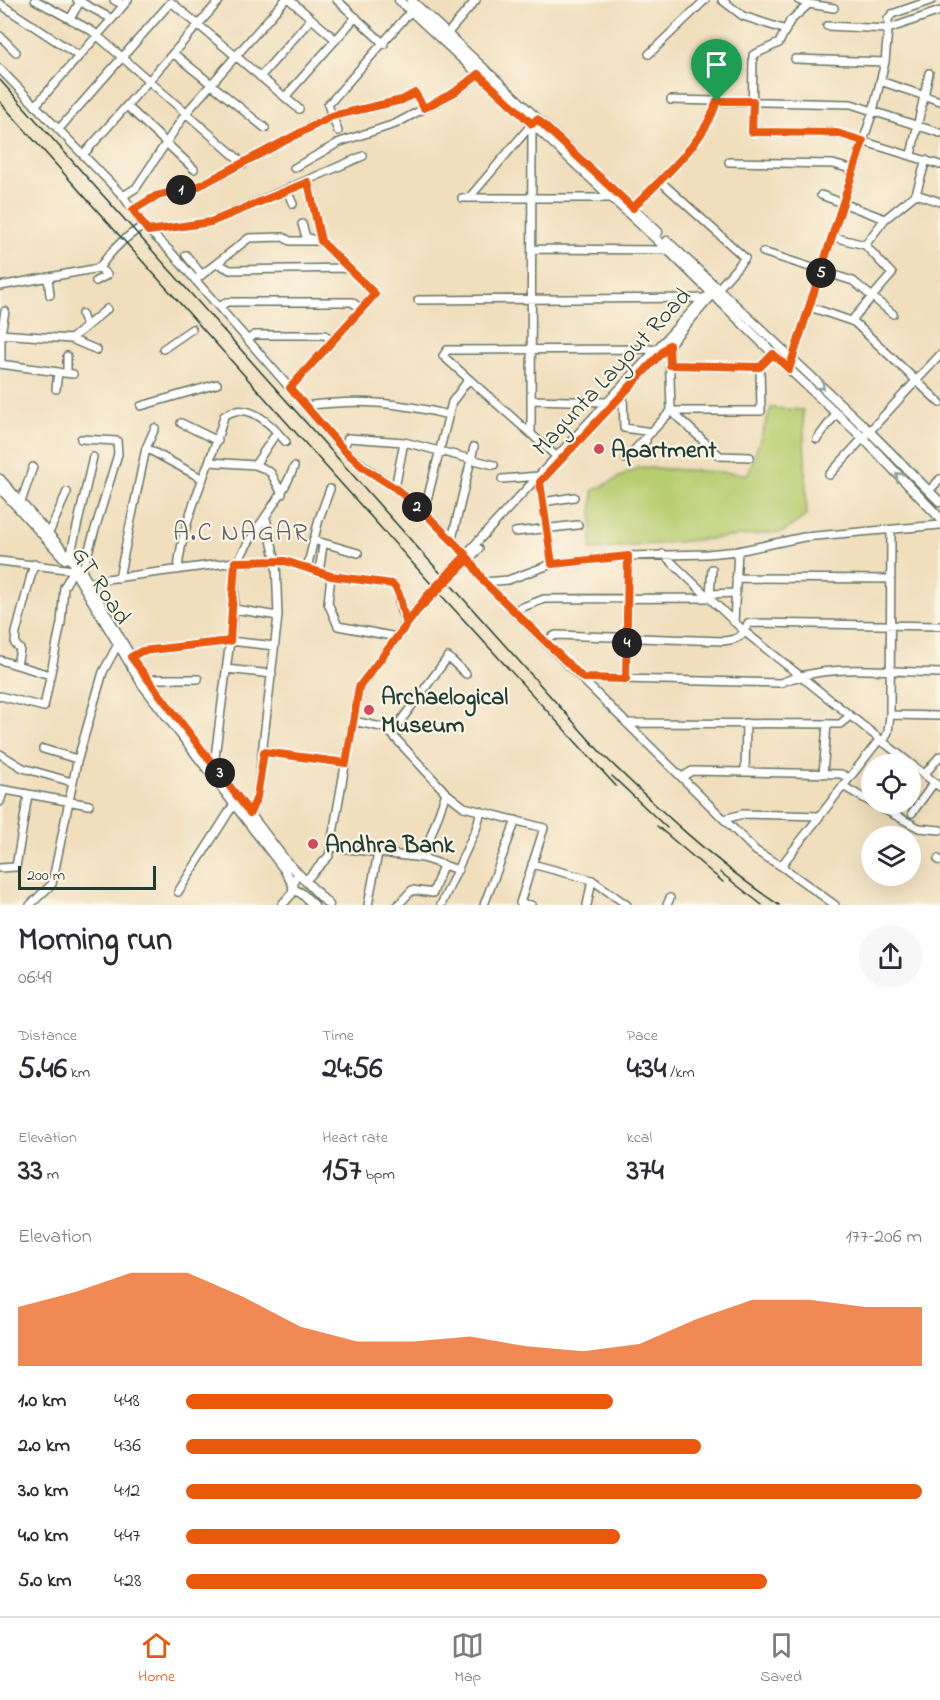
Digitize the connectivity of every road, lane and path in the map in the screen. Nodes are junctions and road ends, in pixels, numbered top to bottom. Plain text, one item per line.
1 (35, 0) edge
2 (79, 0) edge
3 (114, 0) edge
4 (220, 0) edge
5 (285, 0) edge
6 (291, 0) edge
7 (337, 0) edge
8 (399, 0) edge
9 (411, 0) edge
10 (476, 0) edge
11 (705, 0) edge
12 (722, 0) edge
13 (798, 0) edge
14 (932, 0) edge
15 (170, 1) edge
16 (126, 3) edge
17 (0, 4) edge
18 (809, 4) junction
19 (834, 8) dead end
20 (411, 11) junction
21 (940, 11) edge
22 (356, 17) junction
23 (70, 19) junction
24 (112, 19) junction
25 (312, 19) junction
26 (198, 24) junction
27 (827, 26) dead end
28 (888, 29) junction
29 (786, 30) junction
30 (447, 34) junction
31 (0, 36) edge
32 (98, 36) junction
33 (336, 40) junction
34 (384, 44) junction
35 (16, 52) dead end
36 (173, 53) junction
37 (650, 54) dead end
38 (79, 56) junction
39 (236, 56) junction
40 (122, 57) junction
41 (795, 59) dead end
42 (885, 62) junction
43 (0, 69) edge
44 (481, 71) junction
45 (929, 73) dead end
46 (260, 77) junction
47 (149, 80) junction
48 (880, 81) junction
49 (212, 83) junction
50 (924, 96) junction
51 (285, 98) junction
52 (672, 100) dead end
53 (717, 101) junction
54 (753, 101) junction
55 (940, 101) edge
56 (35, 106) junction
57 (128, 107) junction
58 (424, 108) junction
59 (299, 109) dead end
60 (873, 111) junction
61 (186, 113) junction
62 (332, 116) junction
63 (535, 122) junction
64 (918, 126) junction
65 (265, 128) dead end
66 (59, 129) junction
67 (338, 131) dead end
68 (940, 133) edge
69 (863, 141) junction
70 (166, 143) junction
71 (83, 155) junction
72 (911, 155) junction
73 (363, 156) dead end
74 (926, 160) junction
75 (729, 162) dead end
76 (244, 164) junction
77 (940, 165) edge
78 (294, 168) dead end
79 (195, 169) dead end
80 (854, 170) junction
81 (659, 180) junction
82 (308, 182) junction
83 (287, 190) junction
84 (916, 194) junction
85 (821, 195) dead end
86 (123, 196) junction
87 (612, 198) junction
88 (533, 199) junction
89 (844, 202) junction
90 (940, 202) edge
91 (293, 204) dead end
92 (633, 208) junction
93 (133, 210) junction
94 (885, 219) junction
95 (302, 224) dead end
96 (146, 229) junction
97 (833, 237) junction
98 (321, 241) junction
99 (865, 245) junction
100 (533, 249) junction
101 (668, 250) junction
102 (763, 252) dead end
103 (186, 255) dead end
104 (217, 263) junction
105 (99, 268) junction
106 (348, 268) junction
107 (822, 271) junction
108 (202, 275) junction
109 (48, 277) junction
110 (195, 280) junction
111 (96, 281) dead end
112 (0, 286) edge
113 (711, 293) junction
114 (50, 295) dead end
115 (871, 297) junction
116 (418, 300) dead end
117 (533, 300) junction
118 (219, 307) junction
119 (810, 307) junction
120 (107, 309) dead end
121 (361, 309) junction
122 (5, 311) dead end
123 (892, 314) dead end
124 (82, 315) dead end
125 (851, 321) junction
126 (86, 326) junction
127 (192, 329) dead end
128 (0, 334) edge
129 (71, 339) junction
130 (248, 340) junction
131 (332, 341) junction
132 (669, 345) junction
133 (163, 349) dead end
134 (657, 349) junction
135 (97, 351) dead end
136 (533, 351) junction
137 (773, 354) junction
138 (940, 355) edge
139 (67, 357) dead end
140 (793, 359) junction
141 (1, 364) edge
142 (670, 365) junction
143 (760, 367) junction
144 (789, 369) junction
145 (55, 372) junction
146 (469, 379) junction
147 (916, 381) junction
148 (217, 384) dead end
149 (290, 388) junction
150 (56, 389) dead end
151 (623, 394) junction
152 (532, 400) junction
153 (608, 402) junction
154 (940, 403) edge
155 (141, 406) dead end
156 (305, 406) junction
157 (671, 411) junction
158 (836, 414) junction
159 (449, 415) junction
160 (181, 423) dead end
161 (155, 428) dead end
162 (277, 432) junction
163 (652, 432) junction
164 (531, 434) junction
165 (866, 434) junction
166 (81, 439) dead end
167 (817, 440) dead end
168 (218, 441) junction
169 (646, 441) dead end
170 (285, 442) dead end
171 (404, 442) junction
172 (474, 447) dead end
173 (146, 448) junction
174 (343, 449) junction
175 (440, 451) junction
176 (93, 457) dead end
177 (557, 457) junction
178 (750, 457) dead end
179 (472, 460) junction
180 (210, 462) junction
181 (255, 465) junction
182 (494, 465) dead end
183 (294, 467) dead end
184 (33, 468) dead end
185 (829, 475) dead end
186 (0, 479) edge
187 (203, 479) junction
188 (502, 479) dead end
189 (539, 479) junction
190 (940, 479) edge
191 (0, 488) edge
192 (395, 488) junction
193 (330, 489) dead end
194 (929, 491) junction
195 (67, 492) dead end
196 (282, 494) junction
197 (574, 497) dead end
198 (21, 502) junction
199 (543, 502) junction
200 (940, 502) edge
201 (424, 512) junction
202 (266, 518) junction
203 (940, 518) edge
204 (578, 525) dead end
205 (940, 525) edge
206 (547, 529) junction
207 (891, 531) junction
208 (515, 532) dead end
209 (49, 533) junction
210 (452, 539) junction
211 (313, 540) junction
212 (323, 545) junction
213 (738, 551) junction
214 (358, 553) dead end
215 (663, 554) junction
216 (628, 556) junction
217 (70, 557) junction
218 (467, 557) junction
219 (0, 561) edge
220 (237, 562) junction
221 (276, 562) junction
222 (33, 564) junction
223 (552, 564) junction
224 (307, 568) junction
225 (712, 569) dead end
226 (178, 570) junction
227 (78, 571) junction
228 (319, 573) junction
229 (331, 576) junction
230 (119, 578) junction
231 (736, 578) junction
232 (891, 579) junction
233 (484, 582) junction
234 (91, 584) junction
235 (736, 593) junction
236 (709, 596) junction
237 (628, 600) junction
238 (234, 609) junction
239 (515, 610) junction
240 (278, 616) junction
241 (734, 622) junction
242 (407, 623) junction
243 (891, 625) junction
244 (940, 626) edge
245 (745, 632) junction
246 (397, 637) junction
247 (627, 639) junction
248 (230, 641) junction
249 (545, 641) junction
250 (117, 646) junction
251 (275, 646) junction
252 (131, 657) junction
253 (0, 660) edge
254 (16, 665) junction
255 (226, 669) junction
256 (891, 672) junction
257 (940, 673) edge
258 (272, 674) junction
259 (466, 674) dead end
260 (50, 675) junction
261 (799, 675) junction
262 (583, 678) junction
263 (198, 679) dead end
264 (626, 679) junction
265 (149, 681) junction
266 (0, 696) edge
267 (890, 715) junction
268 (850, 716) junction
269 (940, 716) edge
270 (353, 721) junction
271 (628, 723) junction
272 (746, 723) junction
273 (827, 724) junction
274 (391, 734) junction
275 (881, 741) junction
276 (43, 749) dead end
277 (264, 752) junction
278 (0, 754) edge
279 (940, 757) edge
280 (78, 759) junction
281 (346, 763) junction
282 (214, 765) junction
283 (745, 772) junction
284 (823, 774) junction
285 (924, 775) junction
286 (682, 777) junction
287 (849, 778) junction
288 (72, 782) junction
289 (937, 785) edge
290 (843, 786) junction
291 (2, 790) edge
292 (446, 793) junction
293 (28, 795) junction
294 (861, 796) edge
295 (236, 801) junction
296 (0, 802) edge
297 (67, 803) junction
298 (921, 803) edge
299 (89, 805) dead end
300 (481, 811) junction
301 (250, 813) junction
302 (894, 814) edge
303 (820, 816) junction
304 (724, 819) junction
305 (516, 820) junction
306 (940, 830) edge
307 (331, 847) junction
308 (378, 854) junction
309 (423, 858) junction
310 (532, 864) junction
311 (443, 865) junction
312 (781, 866) junction
313 (0, 868) edge
314 (458, 870) junction
315 (592, 880) junction
316 (300, 886) junction
317 (178, 892) dead end
318 (623, 903) edge
319 (30, 905) edge
320 (282, 905) edge
321 (288, 905) edge
322 (314, 905) edge
323 (328, 905) edge
324 (368, 905) edge
325 (399, 905) edge
326 (441, 905) edge
327 (484, 905) edge
328 (531, 905) edge
329 (587, 905) edge
330 (835, 905) edge

1 - 23 street
2 - 23 street
2 - 24 street
3 - 16 street
4 - 26 street
5 - 39 street
6 - 25 street
7 - 22 street
8 - 20 main road
9 - 30 main road
10 - 30 street
11 - 37 street
12 - 29 street
13 - 18 street
14 - 28 street
15 - 26 street
15 - 40 street
16 - 24 street
17 - 38 street
18 - 19 street
18 - 29 street
20 - 34 street
20 - 44 main road
21 - 28 street
22 - 33 street
22 - 34 street
23 - 32 street
24 - 32 street
25 - 33 street
25 - 46 street
26 - 36 street
26 - 39 street
27 - 28 street
28 - 42 street
29 - 54 street
30 - 44 main road
31 - 35 street
32 - 38 street
32 - 40 street
33 - 51 street
34 - 62 street
36 - 47 street
36 - 49 street
38 - 56 street
39 - 46 street
39 - 49 street
40 - 47 street
40 - 66 street
41 - 42 street
42 - 48 street
43 - 56 street
44 - 58 street
44 - 63 main road
45 - 50 street
46 - 51 street
47 - 57 street
47 - 61 street
48 - 50 street
48 - 60 street
49 - 61 street
49 - 65 street
50 - 55 street
50 - 64 street
51 - 59 street
52 - 53 street
53 - 54 street
53 - 81 street
54 - 60 street
54 - 69 street
56 - 66 street
57 - 70 street
57 - 71 street
58 - 62 street
58 - 78 street
60 - 64 street
60 - 69 street
61 - 70 street
61 - 76 street
62 - 67 street
62 - 76 street
63 - 87 main road
63 - 88 street
63 - 88 street
63 - 92 main road
64 - 68 street
64 - 72 street
66 - 71 street
69 - 72 street
69 - 80 street
70 - 79 street
70 - 86 street
71 - 86 street
72 - 74 street
73 - 82 street
74 - 77 street
74 - 84 street
75 - 80 street
76 - 93 street
80 - 89 street
81 - 92 street
81 - 113 street
82 - 83 street
82 - 98 street
83 - 91 street
83 - 96 street
84 - 90 street
84 - 94 street
85 - 89 street
86 - 93 street
87 - 88 street
87 - 101 main road
88 - 100 street
89 - 94 street
89 - 97 street
92 - 113 main road
93 - 96 street
94 - 99 street
95 - 98 street
96 - 105 street
96 - 110 street
97 - 99 street
97 - 107 street
98 - 104 street
98 - 106 street
99 - 115 street
100 - 101 street
100 - 117 street
101 - 113 main road
102 - 107 street
103 - 108 street
104 - 106 street
104 - 108 street
105 - 109 street
105 - 111 street
106 - 121 street
107 - 115 street
107 - 119 street
108 - 110 street
109 - 112 street
109 - 114 street
110 - 118 street
113 - 117 street
113 - 132 street, Magunta Layout Road
113 - 134 street, Magunta Layout Road
113 - 137 main road
113 - 140 main road
115 - 123 street
115 - 125 street
116 - 117 street
117 - 136 street
118 - 121 street
118 - 130 street
119 - 125 street
119 - 140 street
120 - 126 street
121 - 131 street
122 - 128 street
124 - 126 street
125 - 147 street
126 - 129 street
127 - 133 street
128 - 129 street
128 - 141 street
129 - 135 street
130 - 131 street
130 - 149 street
131 - 149 street
132 - 142 street
132 - 151 street, Magunta Layout Road
134 - 136 street
134 - 153 street, Magunta Layout Road
136 - 146 street
136 - 152 street
137 - 143 street
137 - 144 main road
138 - 147 street
139 - 145 street
140 - 144 street
140 -> 165 main road
141 - 145 street
142 - 143 street
142 - 157 street
143 - 157 street
144 - 158 main road
145 - 150 street
146 - 159 street
146 - 164 street
147 - 154 street
147 - 165 street
148 - 155 street
149 - 156 street
151 - 163 street
151 - 189 street, Magunta Layout Road
152 - 153 street
152 - 164 street
153 - 177 street, Magunta Layout Road
156 - 159 street
156 - 174 street
157 - 163 street
157 - 178 street
158 - 165 main road
158 - 167 street
159 - 175 street
160 - 168 street
161 - 173 street
162 - 168 street
162 - 170 street
162 - 181 street
163 - 169 street
164 - 177 street
165 - 185 street
165 - 194 main road
203 -> 165 main road
166 - 227 street
168 - 180 street
171 - 174 street
171 - 175 street
171 - 192 street
172 - 179 street
173 - 187 street
173 - 230 street
174 - 192 street
175 - 179 street
175 - 201 street
176 - 217 street
177 - 189 street, Magunta Layout Road
179 - 182 street
179 - 210 street
180 - 181 street
180 - 187 street
181 - 196 street
183 - 196 street
184 - 198 street
186 - 198 main road
187 - 226 street
188 - 189 street
189 - 199 street
189 - 218 street, Magunta Layout Road
190 - 194 street
191 - 227 main road, GT Road
192 - 201 street
193 - 211 street
194 - 200 main road
195 - 209 street
196 - 202 street
197 - 199 street
198 - 209 main road
199 - 206 street
201 - 210 street
202 - 220 street
202 - 221 street
204 - 206 street
205 - 207 street
206 - 208 street
206 - 223 street
207 - 213 street
207 - 232 street
209 - 217 main road
210 - 218 street
211 - 212 street
211 - 224 street
212 - 214 street
212 - 228 street
213 - 215 street
213 - 231 street
215 - 216 street
215 - 236 street
216 - 223 street
216 - 237 street
217 - 227 main road
218 - 233 street
218 - 242 street, Magunta Layout Road
219 - 222 street
220 - 221 street
220 - 226 street
220 - 238 street
221 - 224 street
221 - 240 street
222 - 227 street
222 - 254 street
223 - 233 street
224 - 228 street
225 - 236 street
226 - 230 street
227 - 234 main road
227 - 250 main road, GT Road
227 - 260 street
228 - 229 street
229 - 242 street
229 - 246 street
230 - 234 street
231 - 232 street
231 - 235 street
232 - 243 street
233 - 239 street
234 - 252 main road
235 - 236 street
235 - 241 street
236 - 237 street
236 - 241 street
237 - 239 street
237 - 247 street
238 - 240 street
238 - 248 street
239 - 249 street
240 - 251 street
241 - 245 street
242 - 246 street, Magunta Layout Road
243 - 244 street
243 - 245 street
243 - 256 street
245 - 247 street
245 - 261 street
246 - 270 street, Magunta Layout Road
247 - 249 street
247 - 264 street
248 - 251 street
248 - 252 street
248 - 255 street
249 - 262 street
250 - 280 street
250 - 295 main road, GT Road
251 - 258 street
252 - 265 main road
253 - 254 street
254 - 260 street
255 - 258 street
255 - 282 street
256 - 257 street
256 - 261 street
256 - 267 street
258 - 277 street
259 - 274 street
260 - 266 street
261 - 264 street
261 - 268 street
262 - 264 street
262 - 271 street
263 - 265 street
265 - 282 main road
267 - 269 street
267 - 275 street
268 - 273 street
268 - 275 street
270 - 274 street
270 - 281 street, Magunta Layout Road
271 - 272 street
271 - 286 street
272 - 273 street
272 - 283 street
273 - 284 street
274 - 292 street
275 - 285 street
275 - 287 street
276 - 280 street
277 - 281 street
277 - 301 street
278 - 288 street
279 - 285 street
280 - 288 street
281 - 307 street, Magunta Layout Road
282 - 295 main road
283 - 284 street
283 - 286 street
284 - 287 street
285 - 289 street
286 - 304 street
287 - 290 street
288 - 297 street
289 - 298 street
290 - 294 street
290 - 303 street
291 - 293 street
291 - 296 street
292 - 300 street
292 - 309 street
293 - 297 street
293 - 313 street
295 - 301 main road
295 - 316 main road, GT Road
295 - 317 street
297 - 299 street
297 - 319 street
300 - 305 street
300 - 314 street
301 - 316 main road
302 - 306 street
303 - 304 street
303 - 312 street
304 - 312 street
305 - 310 street
305 - 327 street
307 - 308 street
307 - 316 street, Magunta Layout Road
308 - 309 street
308 - 324 street
309 - 311 street
310 - 315 street
310 - 328 street
311 - 314 street
311 - 325 street
312 - 330 street
314 - 326 street
315 - 318 street
315 - 329 street
316 - 320 main road
316 - 321 main road
316 - 322 main road, GT Road
316 - 323 main road

